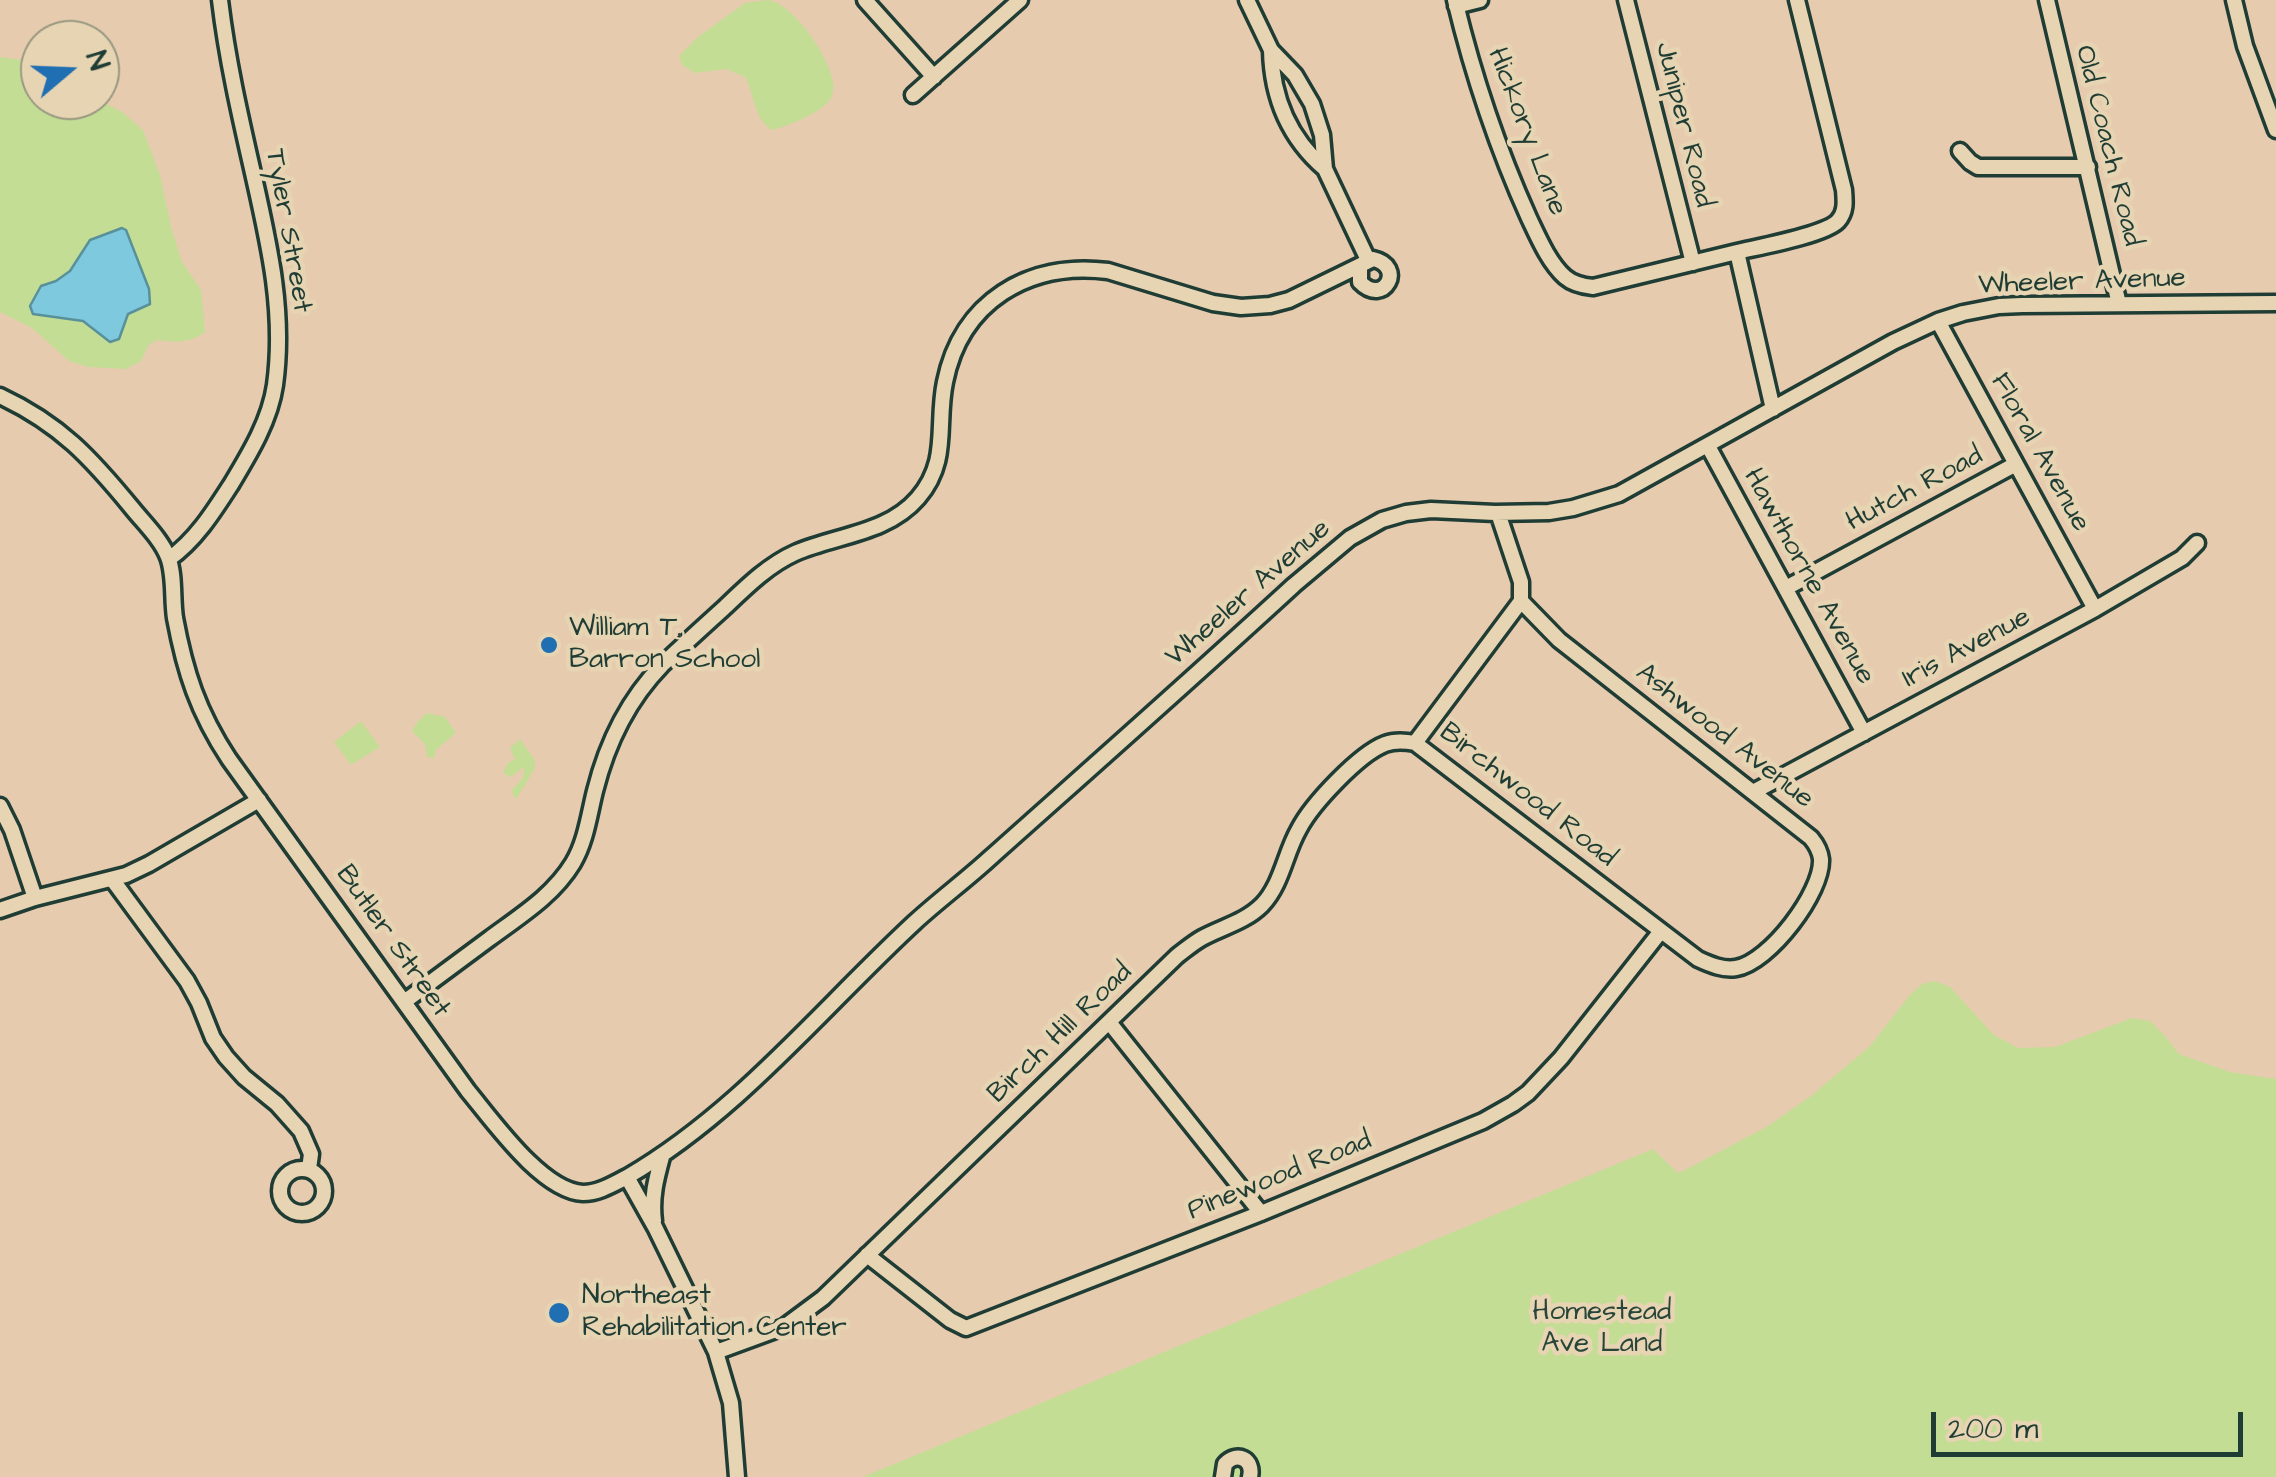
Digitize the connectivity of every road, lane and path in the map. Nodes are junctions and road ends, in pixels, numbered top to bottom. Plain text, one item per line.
1 (220, 0) edge
2 (865, 0) edge
3 (1020, 0) edge
4 (1247, 0) edge
5 (1480, 0) edge
6 (1626, 0) edge
7 (1797, 0) edge
8 (2046, 0) edge
9 (2234, 0) edge
10 (1456, 3) edge
11 (1272, 50) junction
12 (934, 77) junction
13 (2270, 95) edge
14 (914, 96) dead end
15 (2276, 130) edge
16 (1960, 150) dead end
17 (2088, 166) junction
18 (1325, 169) junction
19 (1737, 252) junction
20 (1692, 263) junction
21 (2276, 303) edge
22 (2119, 304) junction
23 (1938, 321) junction
24 (0, 396) edge
25 (1773, 409) junction
26 (1708, 446) junction
27 (2016, 464) junction
28 (1498, 513) junction
29 (2197, 543) dead end
30 (169, 559) junction
31 (1786, 588) junction
32 (1521, 601) junction
33 (2095, 608) junction
34 (1864, 733) junction
35 (1416, 743) junction
36 (1755, 792) junction
37 (260, 800) junction
38 (0, 806) edge
39 (112, 879) junction
40 (35, 898) junction
41 (0, 910) edge
42 (1661, 930) junction
43 (1730, 969) joint
44 (404, 1002) junction
45 (1109, 1022) junction
46 (662, 1157) junction
47 (309, 1169) dead end
48 (627, 1177) junction
49 (1261, 1213) junction
50 (655, 1227) junction
51 (867, 1255) junction
52 (716, 1352) junction
53 (737, 1477) edge
54 (1224, 1477) edge
55 (1250, 1477) edge

1 - 30 street, Tyler Street
2 - 12 street
3 - 12 street
4 - 11 street
5 - 10 street
6 - 20 street, Juniper Road
7 - 19 street, Hickory Lane
8 - 17 street, Old Coach Road
9 - 13 street
10 - 20 street, Hickory Lane
11 - 18 street
11 - 18 street
12 - 14 street
13 - 15 street
16 - 17 street
17 - 22 street, Old Coach Road
18 - 44 street
19 - 20 street, Hickory Lane
19 - 25 street
21 - 22 street, Wheeler Avenue
22 - 23 street, Wheeler Avenue
23 - 25 street, Wheeler Avenue
23 - 27 street, Floral Avenue
24 - 30 street, Butler Street
25 - 26 street, Wheeler Avenue
26 - 28 street, Wheeler Avenue
26 - 31 street, Hawthorne Avenue
27 - 31 street, Hutch Road
27 - 33 street, Floral Avenue
28 - 32 street
28 - 46 street, Wheeler Avenue
29 - 33 street, Iris Avenue
30 - 37 street, Butler Street
31 - 34 street, Hawthorne Avenue
32 - 35 street, Birchwood Road
32 - 36 street, Ashwood Avenue
33 - 34 street, Iris Avenue
34 - 36 street, Iris Avenue
35 - 42 street, Birchwood Road
35 - 45 street, Birch Hill Road
36 - 43 street, Ashwood Avenue
37 - 39 street
37 - 44 street, Butler Street
38 - 40 street
39 - 40 street
39 - 47 street
40 - 41 street
42 - 43 street, Birchwood Road
42 - 49 street, Pinewood Road
44 - 48 street, Butler Street
45 - 49 street
45 - 51 street, Birch Hill Road
46 - 48 street, Wheeler Avenue
46 - 50 street
48 - 50 street
49 - 51 street, Pinewood Road
50 - 52 street
51 - 52 street, Birch Hill Road
52 - 53 street
54 - 55 street

